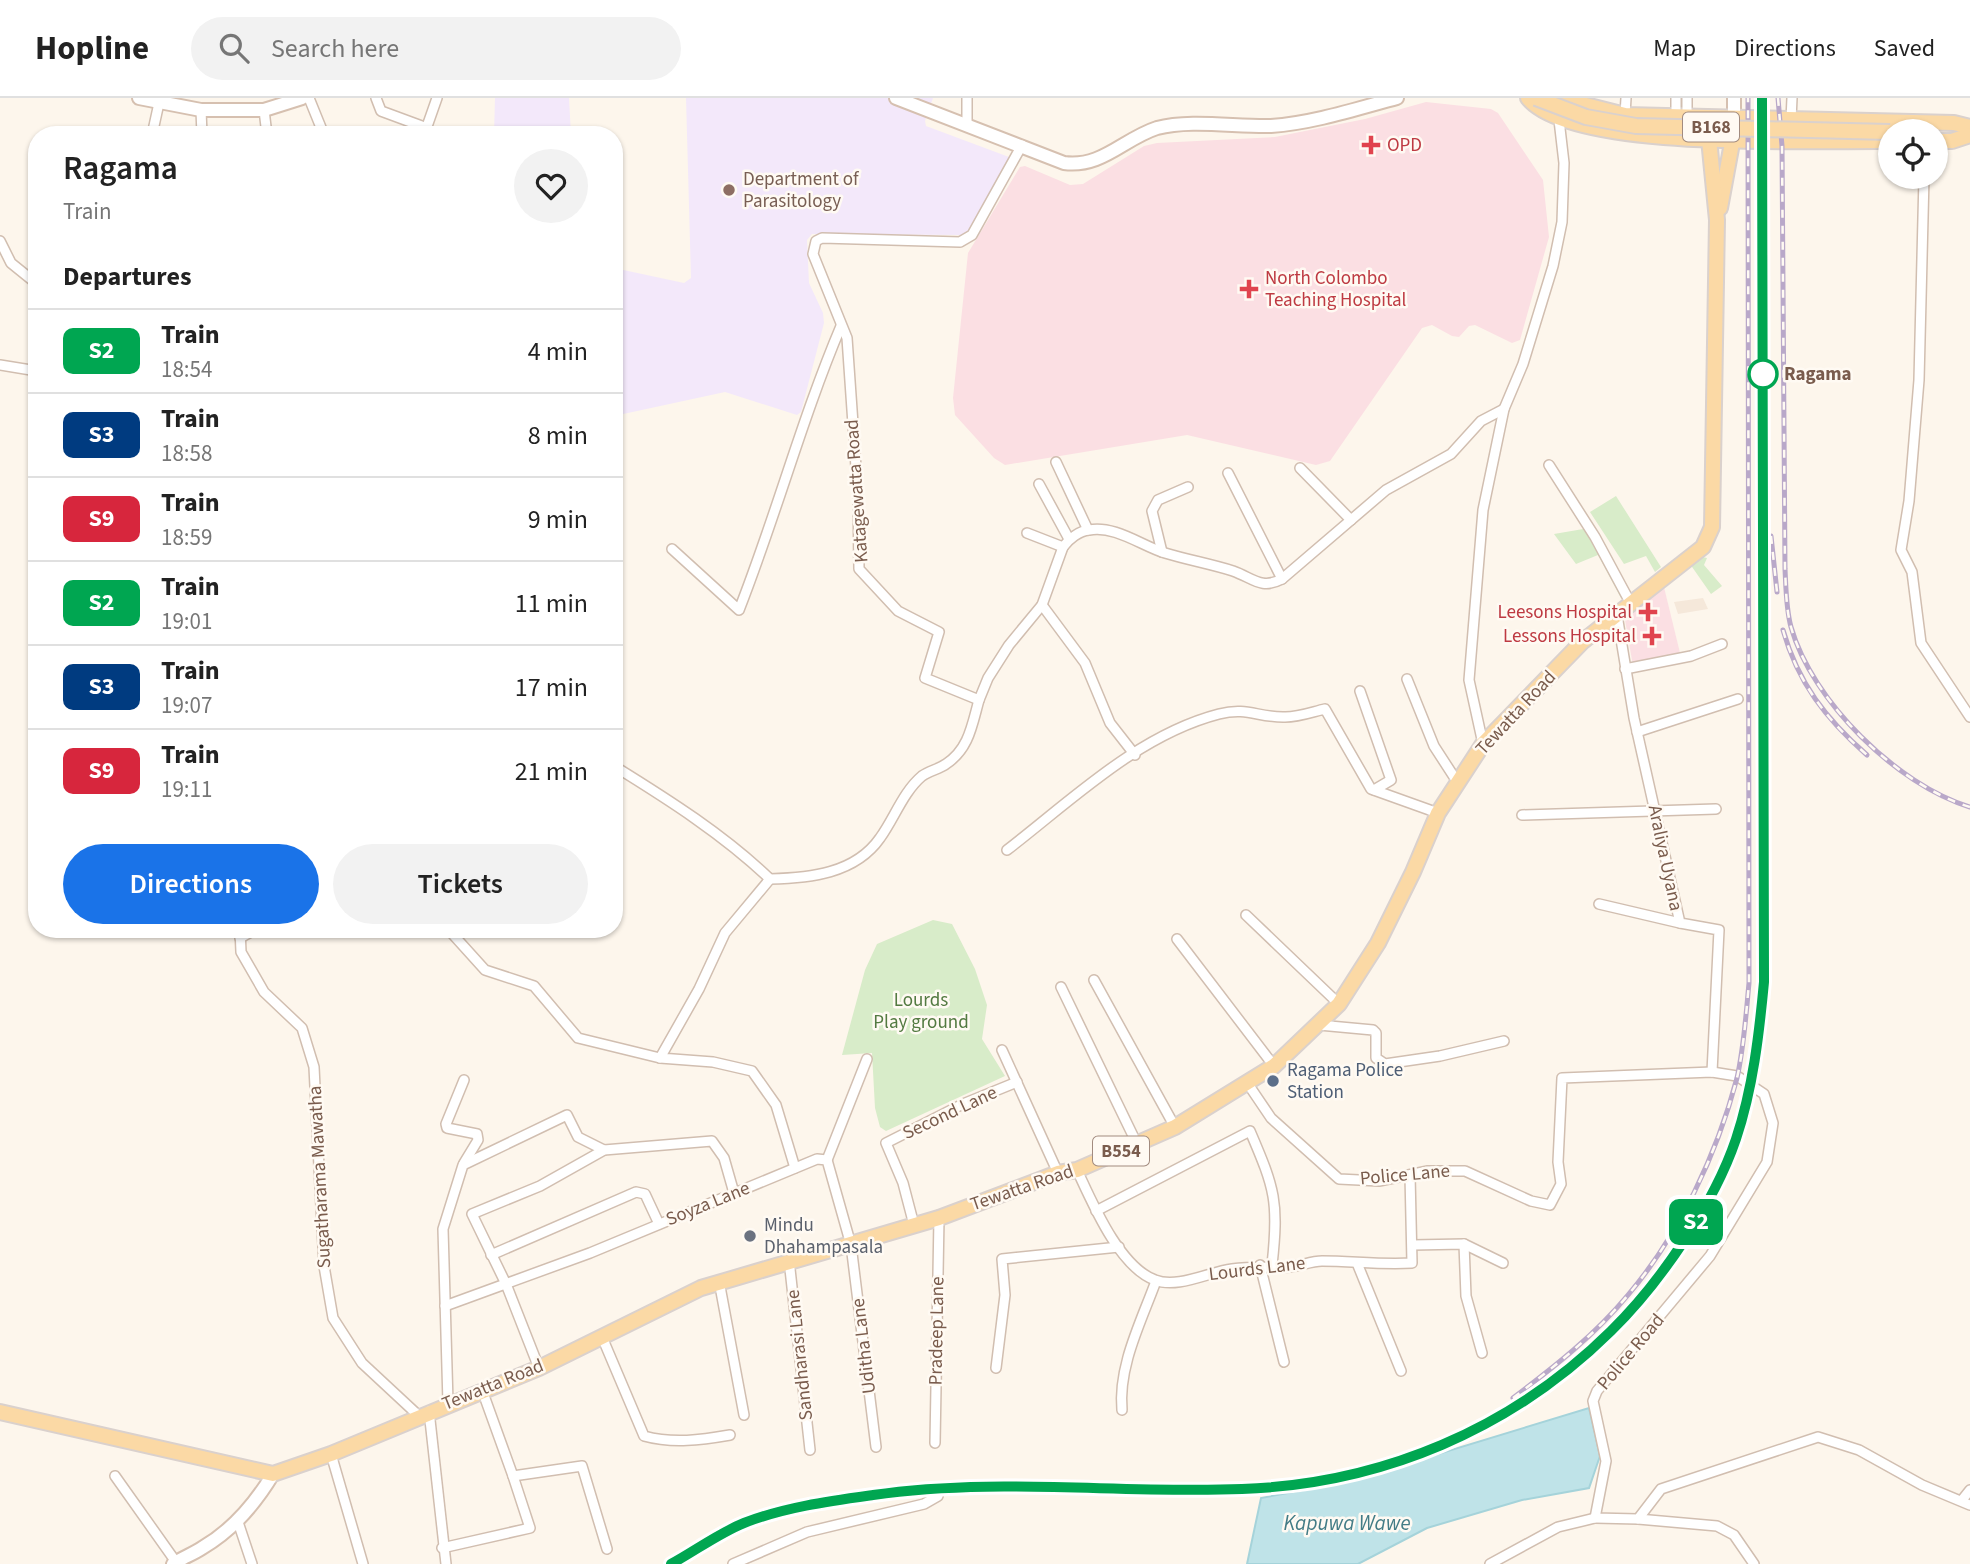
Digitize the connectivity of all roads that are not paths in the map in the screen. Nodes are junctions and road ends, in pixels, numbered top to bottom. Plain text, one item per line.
1 (139, 98) edge
2 (302, 98) edge
3 (309, 98) edge
4 (376, 98) edge
5 (437, 98) edge
6 (895, 98) edge
7 (967, 98) edge
8 (1397, 98) edge
9 (1528, 98) edge
10 (1536, 98) edge
11 (1558, 98) edge
12 (1626, 98) edge
13 (1676, 98) edge
14 (1687, 98) edge
15 (1734, 98) edge
16 (1792, 98) edge
17 (164, 102) edge
18 (1590, 103) edge
19 (201, 110) junction
20 (264, 110) junction
21 (1625, 116) junction
22 (1681, 118) junction
23 (1707, 119) junction
24 (1734, 119) junction
25 (1559, 120) junction
26 (1791, 120) junction
27 (967, 123) junction
28 (155, 126) edge
29 (202, 126) edge
30 (266, 126) edge
31 (320, 126) edge
32 (413, 126) edge
33 (428, 126) edge
34 (1878, 131) edge
35 (1970, 131) edge
36 (1948, 132) edge
37 (1707, 138) junction
38 (1734, 138) junction
39 (1878, 141) edge
40 (1948, 141) edge
41 (1022, 145) junction
42 (1924, 189) edge
43 (1717, 220) junction
44 (0, 241) edge
45 (28, 277) edge
46 (841, 326) junction
47 (0, 365) edge
48 (28, 370) edge
49 (1504, 409) junction
50 (1056, 462) dead end
51 (1549, 465) dead end
52 (1300, 468) dead end
53 (1228, 473) dead end
54 (1039, 484) dead end
55 (1188, 487) dead end
56 (1351, 520) junction
57 (1088, 530) junction
58 (1027, 533) dead end
59 (1066, 543) junction
60 (672, 549) dead end
61 (1162, 552) junction
62 (1282, 579) junction
63 (1631, 604) junction
64 (1042, 605) junction
65 (1617, 615) junction
66 (1722, 644) dead end
67 (1625, 669) junction
68 (1407, 679) dead end
69 (1360, 691) dead end
70 (1738, 699) dead end
71 (979, 700) junction
72 (1970, 717) edge
73 (1637, 732) junction
74 (1483, 744) junction
75 (1135, 755) junction
76 (623, 772) edge
77 (1458, 783) junction
78 (1374, 790) junction
79 (1654, 809) junction
80 (1716, 809) dead end
81 (1438, 813) junction
82 (1522, 816) dead end
83 (1007, 850) dead end
84 (770, 879) junction
85 (1599, 904) dead end
86 (1246, 915) dead end
87 (1679, 923) junction
88 (241, 938) edge
89 (456, 938) edge
90 (1177, 939) dead end
91 (1094, 980) dead end
92 (1061, 987) dead end
93 (1339, 1004) junction
94 (1320, 1025) junction
95 (1504, 1041) dead end
96 (1002, 1050) dead end
97 (660, 1058) junction
98 (867, 1059) dead end
99 (1274, 1066) junction
100 (1712, 1072) junction
101 (464, 1080) dead end
102 (1017, 1082) junction
103 (1248, 1084) junction
104 (1175, 1127) junction
105 (1137, 1144) junction
106 (604, 1150) junction
107 (827, 1160) junction
108 (1558, 1162) joint
109 (463, 1165) junction
110 (795, 1168) junction
111 (1077, 1170) junction
112 (1058, 1173) junction
113 (1410, 1175) junction
114 (734, 1193) junction
115 (1096, 1211) junction
116 (939, 1218) junction
117 (659, 1224) junction
118 (914, 1225) junction
119 (1464, 1244) junction
120 (851, 1245) junction
121 (1413, 1245) junction
122 (1119, 1247) junction
123 (491, 1255) junction
124 (789, 1260) junction
125 (1357, 1263) junction
126 (1503, 1263) dead end
127 (1260, 1265) junction
128 (1272, 1265) junction
129 (719, 1281) junction
130 (1156, 1281) junction
131 (506, 1284) junction
132 (445, 1306) junction
133 (603, 1337) junction
134 (1482, 1353) dead end
135 (1284, 1362) dead end
136 (539, 1368) junction
137 (996, 1368) dead end
138 (1401, 1371) dead end
139 (482, 1390) junction
140 (448, 1403) junction
141 (1122, 1410) dead end
142 (0, 1412) edge
143 (424, 1413) junction
144 (744, 1415) dead end
145 (730, 1435) dead end
146 (935, 1443) dead end
147 (876, 1447) dead end
148 (810, 1450) dead end
149 (331, 1454) junction
150 (273, 1474) junction
151 (116, 1476) dead end
152 (513, 1476) junction
153 (1970, 1490) edge
154 (938, 1496) dead end
155 (1966, 1503) edge
156 (1595, 1518) junction
157 (1638, 1519) junction
158 (238, 1522) junction
159 (442, 1548) junction
160 (607, 1549) dead end
161 (176, 1563) edge
162 (252, 1564) edge
163 (363, 1564) edge
164 (446, 1564) edge
165 (733, 1564) edge
166 (1490, 1564) edge
167 (1754, 1564) edge

1 - 17 street
2 - 20 street
3 - 31 street
4 - 32 street
5 - 33 street
6 - 27 street
7 - 27 street
8 - 41 street
9 - 25 main road, B168
10 - 34 main road, B168, bridge
11 - 18 main road, B168
12 - 21 street
13 - 22 street
14 - 22 street
15 - 24 street
16 - 26 street
17 - 19 street
17 - 28 street
18 - 21 main road, B168
19 - 20 street
19 - 29 street
20 - 30 street
21 - 22 main road, B168
22 - 23 main road, B168
23 - 24 main road, B168
23 - 37 main road, Tewatta Road
24 - 26 main road, B168
24 - 38 main road, Tewatta Road
25 - 37 main road, B168
25 - 49 street
26 - 35 main road, B168
27 - 41 street
35 - 36 main road
35 - 40 main road
37 - 38 main road, B168
37 - 43 main road, Tewatta Road / B554
38 - 39 main road, B168
38 - 43 main road, Tewatta Road / B554
41 - 46 street, Katagewatta Road
42 - 72 street
43 - 63 main road, Tewatta Road / B554
44 - 45 street
46 - 60 street
46 - 71 street, Katagewatta Road
47 - 48 street
49 - 56 street
49 - 74 street
50 - 57 street
51 - 63 street
52 - 56 street
53 - 62 street
54 - 59 street
55 - 61 street
56 - 62 street
57 - 59 street
57 - 61 street
58 - 59 street
59 - 64 street
61 - 62 street
63 - 65 main road, Tewatta Road / B554
64 - 71 street
64 - 75 street
65 - 67 street, Araliya Uyana
65 - 74 main road, Tewatta Road / B554
66 - 67 street
67 - 73 street, Araliya Uyana
68 - 77 street
69 - 78 street
70 - 73 street
71 - 84 street
73 - 79 street, Araliya Uyana
74 - 77 main road, Tewatta Road / B554
75 - 78 street
75 - 83 street
76 - 84 street
77 - 81 main road, Tewatta Road / B554
78 - 81 street
79 - 80 street
79 - 82 street
79 - 87 street, Araliya Uyana
81 - 93 main road, Tewatta Road / B554
84 - 97 street
85 - 87 street
86 - 93 street
87 - 100 street, Araliya Uyana
88 - 143 street, Sugatharama Mawatha
89 - 97 street
90 - 99 street
91 - 104 street
92 - 105 street
93 - 94 main road, Tewatta Road / B554
94 - 95 street
94 - 99 main road, Tewatta Road / B554
96 - 102 street
97 - 110 street
98 - 107 street
99 - 103 main road, Tewatta Road / B554
100 - 108 street, Police Road
100 - 156 street, Police Road
101 - 109 street
102 - 112 street
102 - 118 street, Second Lane
103 - 104 main road, Tewatta Road / B554
103 - 113 street, Police Lane
104 - 105 main road, Tewatta Road / B554
105 - 111 main road, Tewatta Road / B554
106 - 109 street
106 - 114 street
106 - 123 street
107 - 110 street, Soyza Lane
107 - 120 street
108 - 113 street, Police Lane
109 - 132 street
110 - 114 street, Soyza Lane
111 - 112 main road, Tewatta Road / B554
111 - 115 street
112 - 116 main road, Tewatta Road / B554
113 - 121 street
114 - 117 street, Soyza Lane
115 - 122 street
115 - 128 street
116 - 118 main road, Tewatta Road / B554
116 - 146 street, Pradeep Lane
117 - 123 street
117 - 131 street, Soyza Lane
118 - 120 main road, Tewatta Road / B554
119 - 121 street
119 - 126 street
119 - 134 street
120 - 124 main road, Tewatta Road / B554
120 - 147 street, Uditha Lane
121 - 125 street, Lourds Lane
122 - 130 street
122 - 137 street
123 - 131 street
124 - 129 main road, Tewatta Road / B554
124 - 148 street, Sandharasi Lane
125 - 128 street, Lourds Lane
125 - 138 street
127 - 128 street, Lourds Lane
127 - 130 street, Lourds Lane
127 - 135 street
129 - 133 main road, Tewatta Road / B554
129 - 144 street
130 - 141 street
131 - 132 street, Soyza Lane
131 - 136 street
132 - 140 street
133 - 136 main road, Tewatta Road / B554
133 - 145 street
136 - 139 main road, Tewatta Road / B554
139 - 140 main road, Tewatta Road / B554
139 - 152 street
140 - 143 main road, Tewatta Road / B554
142 - 150 main road
143 - 149 main road, Tewatta Road / B554
143 - 159 street
149 - 150 main road, Tewatta Road / B554
149 - 163 street
150 - 158 street
151 - 161 street
152 - 159 street
152 - 160 street
153 - 155 street
154 - 165 street
155 - 157 street
156 - 157 street
156 - 166 street
157 - 167 street
158 - 161 street
158 - 162 street
159 - 164 street

